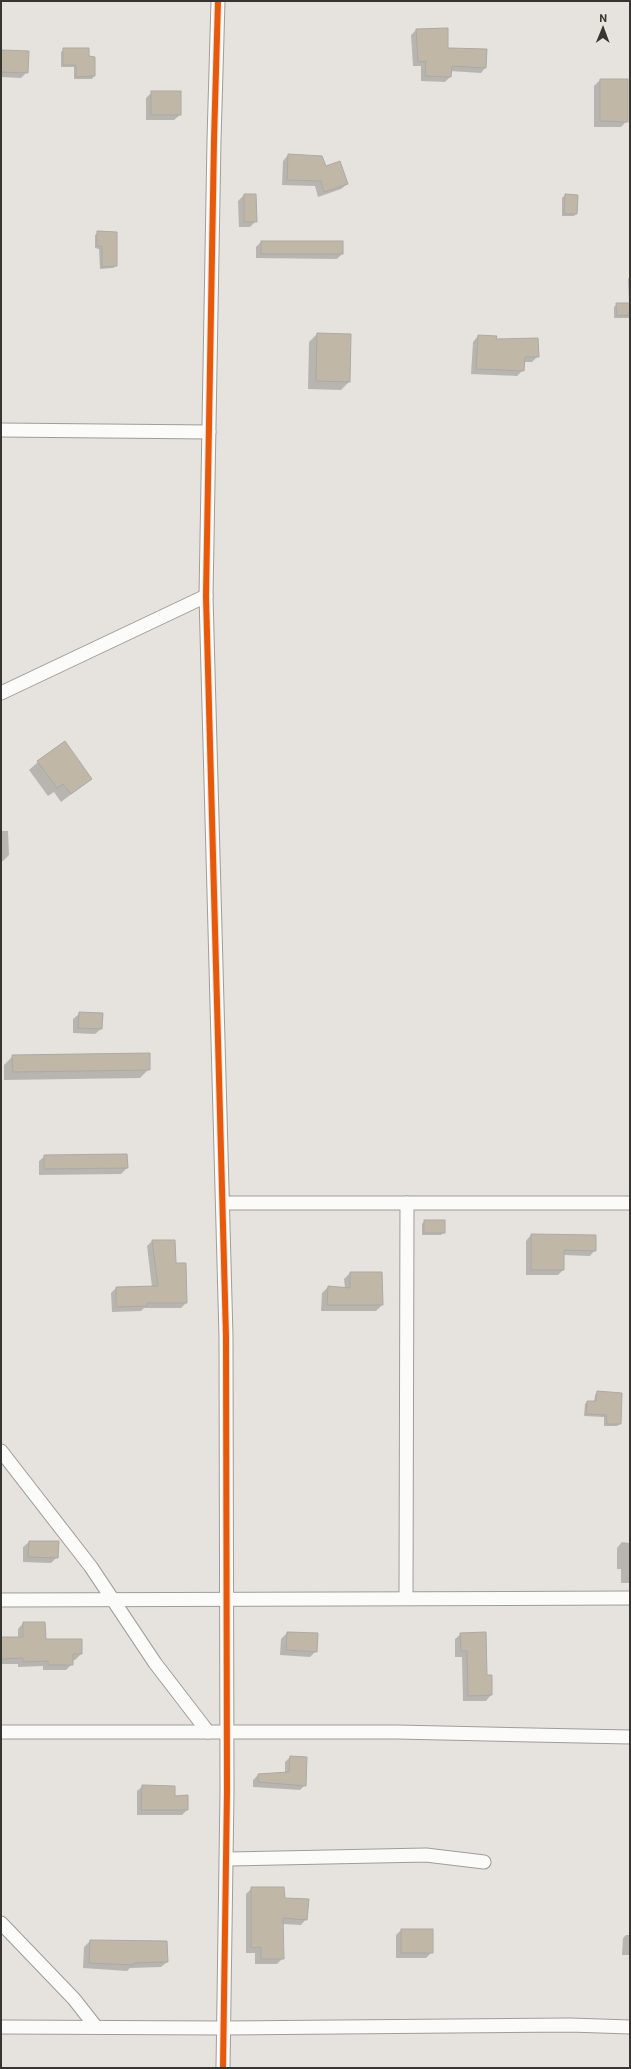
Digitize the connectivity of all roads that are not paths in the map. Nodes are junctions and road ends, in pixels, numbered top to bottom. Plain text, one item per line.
1 (218, 1) edge
2 (1, 430) edge
3 (208, 432) junction
4 (206, 596) junction
5 (1, 693) edge
6 (222, 1203) junction
7 (407, 1203) junction
8 (630, 1203) edge
9 (1, 1451) edge
10 (406, 1597) junction
11 (113, 1598) junction
12 (630, 1598) edge
13 (227, 1599) junction
14 (1, 1600) edge
15 (1, 1732) edge
16 (208, 1732) junction
17 (227, 1732) junction
18 (630, 1736) edge
19 (227, 1858) junction
20 (484, 1862) dead end
21 (1, 1924) edge
22 (1, 2027) edge
23 (96, 2027) junction
24 (630, 2027) edge
25 (223, 2028) junction
26 (223, 2068) edge

1 - 3 street
2 - 3 street
3 - 4 street
4 - 5 street
4 - 6 street
6 - 7 street
6 - 13 street
7 - 8 street
7 - 10 street
9 - 11 street
10 - 12 street
10 - 13 street
11 - 13 street
11 - 14 street
11 - 16 street
13 - 17 street
15 - 16 street
16 - 17 street
17 - 18 street
17 - 19 street
19 - 20 street
19 - 25 street
21 - 23 street
22 - 23 street
23 - 25 street
24 - 25 street
25 - 26 street

